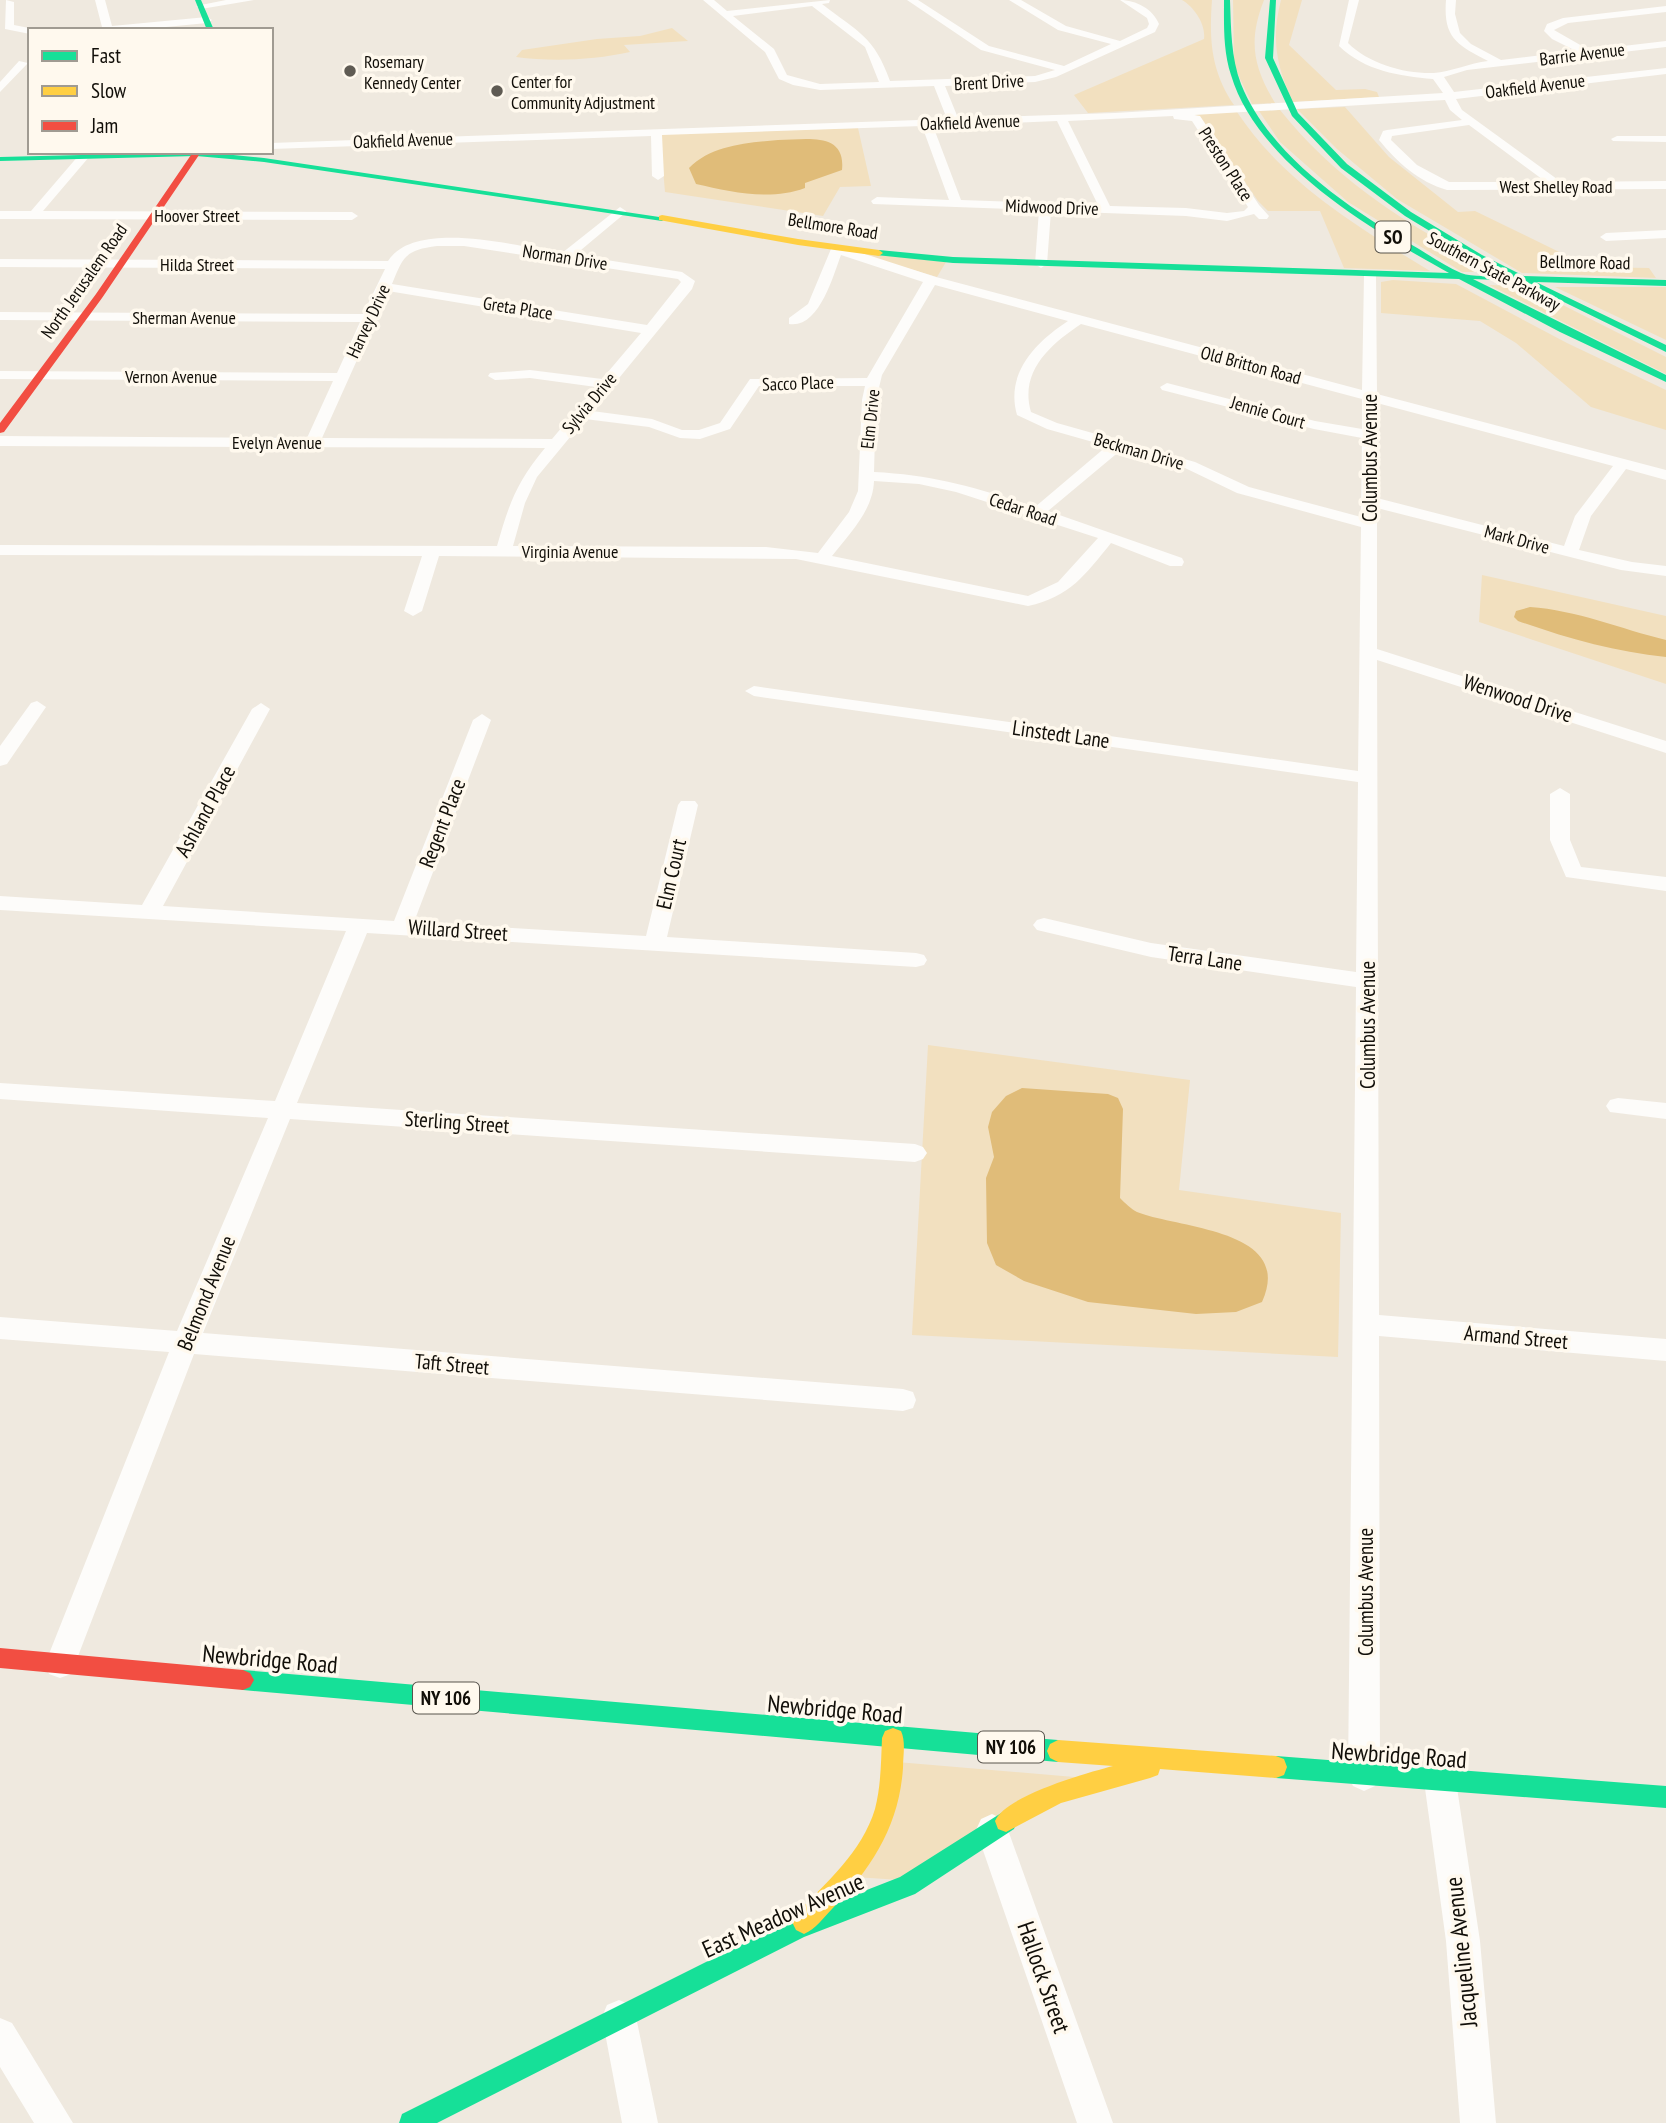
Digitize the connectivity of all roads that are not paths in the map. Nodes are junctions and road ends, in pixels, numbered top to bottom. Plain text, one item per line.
1 (100, 0) edge
2 (249, 0) edge
3 (708, 0) edge
4 (830, 0) edge
5 (912, 0) edge
6 (1014, 0) edge
7 (1125, 0) edge
8 (1227, 0) edge
9 (1273, 0) edge
10 (1354, 0) edge
11 (1451, 0) edge
12 (9, 2) edge
13 (814, 3) junction
14 (1666, 9) edge
15 (204, 14) edge
16 (725, 14) junction
17 (108, 28) edge
18 (114, 28) edge
19 (28, 31) edge
20 (1121, 44) junction
21 (1666, 44) edge
22 (1587, 53) junction
23 (21, 63) edge
24 (1499, 63) junction
25 (1064, 69) junction
26 (1666, 71) edge
27 (1646, 74) junction
28 (1436, 76) junction
29 (939, 84) junction
30 (1666, 84) edge
31 (886, 86) junction
32 (0, 89) edge
33 (1451, 96) junction
34 (1115, 116) junction
35 (1061, 119) junction
36 (1471, 122) junction
37 (954, 123) junction
38 (927, 124) junction
39 (656, 132) junction
40 (1617, 139) dead end
41 (1666, 139) edge
42 (273, 146) edge
43 (136, 154) edge
44 (196, 154) edge
45 (205, 154) edge
46 (76, 155) edge
47 (0, 159) edge
48 (658, 176) dead end
49 (1666, 185) edge
50 (1559, 187) junction
51 (877, 201) dead end
52 (956, 204) junction
53 (1045, 207) junction
54 (1254, 207) joint
55 (1106, 209) junction
56 (620, 211) junction
57 (0, 215) edge
58 (34, 215) junction
59 (153, 215) junction
60 (352, 216) dead end
61 (1666, 234) edge
62 (1606, 237) dead end
63 (456, 241) joint
64 (837, 249) junction
65 (565, 257) junction
66 (0, 263) edge
67 (119, 264) junction
68 (1041, 264) junction
69 (394, 265) junction
70 (673, 274) joint
71 (1370, 275) junction
72 (931, 280) junction
73 (1666, 283) edge
74 (385, 287) junction
75 (0, 316) edge
76 (84, 317) junction
77 (369, 318) junction
78 (1080, 319) junction
79 (794, 321) dead end
80 (650, 330) junction
81 (1666, 348) edge
82 (0, 375) edge
83 (40, 375) junction
84 (495, 376) dead end
85 (342, 377) junction
86 (1666, 379) edge
87 (874, 382) junction
88 (605, 384) junction
89 (1167, 387) dead end
90 (1370, 396) junction
91 (581, 414) junction
92 (0, 430) edge
93 (1370, 435) junction
94 (0, 441) edge
95 (313, 442) junction
96 (555, 444) junction
97 (1118, 445) junction
98 (1622, 464) junction
99 (1666, 475) edge
100 (866, 476) junction
101 (1369, 512) junction
102 (1037, 513) junction
103 (1108, 536) junction
104 (0, 550) edge
105 (432, 551) junction
106 (504, 551) junction
107 (1570, 552) junction
108 (822, 559) junction
109 (1176, 562) dead end
110 (1666, 571) edge
111 (412, 611) dead end
112 (1369, 652) junction
113 (754, 691) dead end
114 (37, 707) dead end
115 (261, 709) dead end
116 (482, 720) dead end
117 (1666, 747) edge
118 (0, 760) edge
119 (1368, 778) junction
120 (1560, 794) dead end
121 (688, 805) dead end
122 (1666, 884) edge
123 (0, 903) edge
124 (149, 912) junction
125 (360, 924) junction
126 (1044, 925) dead end
127 (402, 926) junction
128 (655, 943) junction
129 (916, 960) dead end
130 (1367, 981) junction
131 (0, 1091) edge
132 (1618, 1106) dead end
133 (282, 1110) junction
134 (1666, 1111) edge
135 (915, 1153) dead end
136 (1366, 1324) junction
137 (0, 1328) edge
138 (186, 1342) junction
139 (1666, 1350) edge
140 (903, 1400) dead end
141 (0, 1658) edge
142 (60, 1664) junction
143 (893, 1738) junction
144 (1175, 1761) junction
145 (1364, 1775) junction
146 (1440, 1781) junction
147 (1666, 1797) edge
148 (992, 1830) junction
149 (798, 1928) junction
150 (619, 2017) junction
151 (0, 2035) edge
152 (55, 2123) edge
153 (411, 2123) edge
154 (640, 2123) edge
155 (1095, 2123) edge
156 (1478, 2123) edge

1 - 17 street
2 - 15 street
3 - 16 street, Brent Drive
4 - 13 street
5 - 25 street
6 - 20 street
7 - 20 street, Brent Drive
8 - 86 main road, Southern State Parkway / SO
9 - 81 main road, Southern State Parkway / SO
10 - 28 street
11 - 24 street
12 - 19 street
13 - 16 street
13 - 31 street
14 - 22 street
15 - 18 street
16 - 31 street, Brent Drive
20 - 25 street, Brent Drive
21 - 22 street, Barrie Avenue
22 - 24 street, Barrie Avenue
23 - 32 street
24 - 28 street, Barrie Avenue
25 - 29 street, Brent Drive
26 - 27 street, Oakfield Avenue
27 - 30 street
27 - 33 street, Oakfield Avenue
28 - 33 street
29 - 31 street, Brent Drive
29 - 37 street
33 - 34 street, Oakfield Avenue
33 - 36 street
34 - 35 street, Oakfield Avenue
34 - 54 street, Preston Place
35 - 37 street, Oakfield Avenue
35 - 55 street
36 - 50 street
36 - 50 street, West Shelley Road
37 - 38 street, Oakfield Avenue
38 - 39 street, Oakfield Avenue
38 - 52 street
39 - 42 street, Oakfield Avenue
39 - 48 street
40 - 41 street
43 - 46 main road, Bellmore Road
44 - 59 main road, North Jerusalem Road
45 - 56 main road, Bellmore Road
46 - 47 main road, Bellmore Road
46 - 58 street
49 - 50 street, West Shelley Road
51 - 52 street, Midwood Drive
52 - 53 street, Midwood Drive
53 - 55 street, Midwood Drive
53 - 68 street
54 - 55 street, Midwood Drive
56 - 64 main road, Bellmore Road
56 - 65 street
57 - 58 street, Hoover Street
58 - 59 street, Hoover Street
59 - 60 street, Hoover Street
59 - 67 main road, North Jerusalem Road
61 - 62 street
63 - 65 street, Norman Drive
63 - 69 street, Harvey Drive
64 - 68 main road, Bellmore Road
64 - 72 street, Old Britton Road
64 - 79 street
65 - 70 street, Norman Drive
66 - 67 street, Hilda Street
67 - 69 street, Hilda Street
67 - 76 main road, North Jerusalem Road
68 - 71 main road, Bellmore Road
69 - 74 street, Harvey Drive
70 - 80 street, Sylvia Drive
71 - 73 main road, Bellmore Road
71 - 90 street, Columbus Avenue
72 - 78 street, Old Britton Road
72 - 87 street, Elm Drive
74 - 77 street, Harvey Drive
74 - 80 street, Greta Place
75 - 76 street, Sherman Avenue
76 - 77 street, Sherman Avenue
76 - 83 main road, North Jerusalem Road
77 - 85 street, Harvey Drive
78 - 90 street, Old Britton Road
78 - 97 street, Beckman Drive
80 - 88 street, Sylvia Drive
82 - 83 street, Vernon Avenue
83 - 85 street, Vernon Avenue
83 - 92 main road, North Jerusalem Road
84 - 88 street
85 - 95 street, Harvey Drive
87 - 91 street, Sacco Place
87 - 100 street, Elm Drive
88 - 91 street, Sylvia Drive
89 - 93 street, Jennie Court
90 - 93 street, Columbus Avenue
90 - 98 street, Old Britton Road
91 - 96 street, Sylvia Drive
93 - 101 street, Columbus Avenue
94 - 95 street, Evelyn Avenue
95 - 96 street, Evelyn Avenue
96 - 106 street, Sylvia Drive
97 - 101 street, Beckman Drive
97 - 102 street
98 - 99 street, Old Britton Road
98 - 107 street
100 - 102 street, Cedar Road
100 - 108 street, Elm Drive
101 - 107 street, Mark Drive
101 - 112 street, Columbus Avenue
102 - 103 street, Cedar Road
103 - 108 street, Virginia Avenue
103 - 109 street, Cedar Road
104 - 105 street, Virginia Avenue
105 - 106 street, Virginia Avenue
105 - 111 street
106 - 108 street, Virginia Avenue
107 - 110 street, Mark Drive
112 - 117 street, Wenwood Drive
112 - 119 street, Columbus Avenue
113 - 119 street, Linstedt Lane
114 - 118 street
115 - 124 street, Ashland Place
116 - 127 street, Regent Place
119 - 130 street, Columbus Avenue
120 - 122 street
121 - 128 street, Elm Court
123 - 124 street, Willard Street
124 - 125 street, Willard Street
125 - 127 street, Willard Street
125 - 133 street, Belmond Avenue
126 - 130 street, Terra Lane
127 - 128 street, Willard Street
128 - 129 street, Willard Street
130 - 136 street, Columbus Avenue
131 - 133 street, Sterling Street
132 - 134 street
133 - 135 street, Sterling Street
133 - 138 street, Belmond Avenue
136 - 139 street, Armand Street
136 - 145 street, Columbus Avenue
137 - 138 street, Taft Street
138 - 140 street, Taft Street
138 - 142 street, Belmond Avenue
141 - 142 main road, Newbridge Road / NY 106
142 - 143 main road, Newbridge Road / NY 106
143 - 144 main road, Newbridge Road / NY 106
143 - 149 main road
144 - 145 main road, Newbridge Road / NY 106
144 - 148 main road, East Meadow Avenue
145 - 146 main road, Newbridge Road / NY 106
146 - 147 main road, Newbridge Road / NY 106
146 - 156 street, Jacqueline Avenue
148 - 149 main road, East Meadow Avenue
148 - 155 street, Hallock Street
149 - 150 main road, East Meadow Avenue
150 - 153 main road, East Meadow Avenue
150 - 154 street
151 - 152 street

